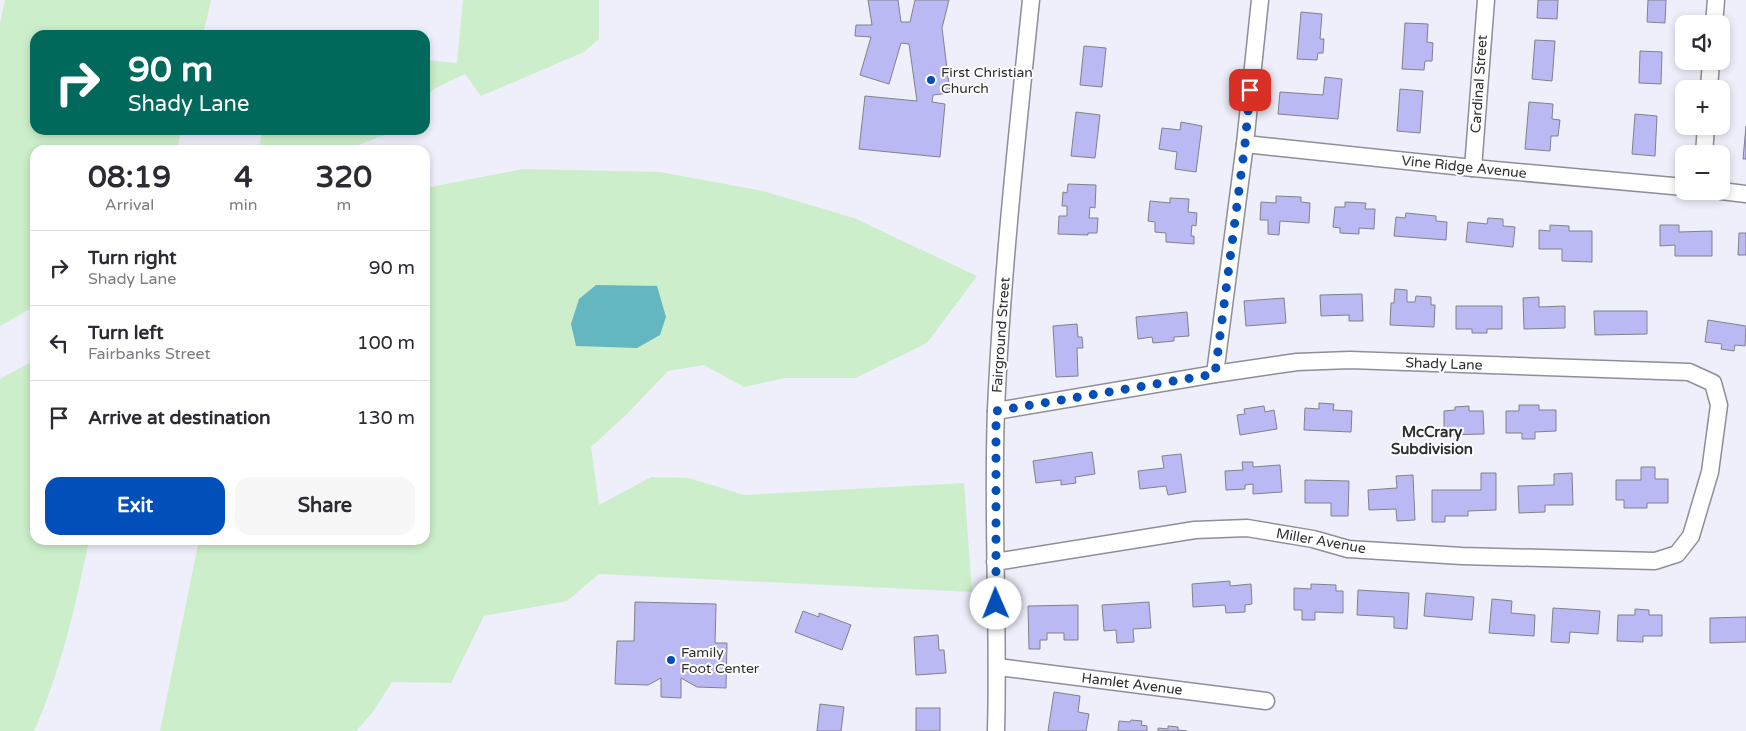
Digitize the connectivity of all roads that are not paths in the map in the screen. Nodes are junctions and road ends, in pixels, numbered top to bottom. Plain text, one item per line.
1 (1031, 0) edge
2 (1260, 0) edge
3 (1486, 0) edge
4 (1716, 0) edge
5 (1715, 15) edge
6 (1245, 144) junction
7 (1473, 168) junction
8 (1675, 186) edge
9 (1730, 192) edge
10 (1746, 194) edge
11 (1215, 374) junction
12 (996, 411) junction
13 (1678, 554) joint
14 (995, 562) junction
15 (998, 667) junction
16 (1266, 701) dead end
17 (996, 731) edge

1 - 12 street, Fairground Street
2 - 6 street
3 - 7 street, Cardinal Street
4 - 5 street
6 - 7 street, Vine Ridge Avenue
6 - 11 street
7 - 8 street, Vine Ridge Avenue
9 - 10 street
11 - 12 street, Shady Lane
11 - 13 street, Shady Lane
12 - 14 street, Fairground Street
13 - 14 street, Miller Avenue
14 - 15 street, Fairground Street
15 - 16 street, Hamlet Avenue
15 - 17 street, Fairground Street

